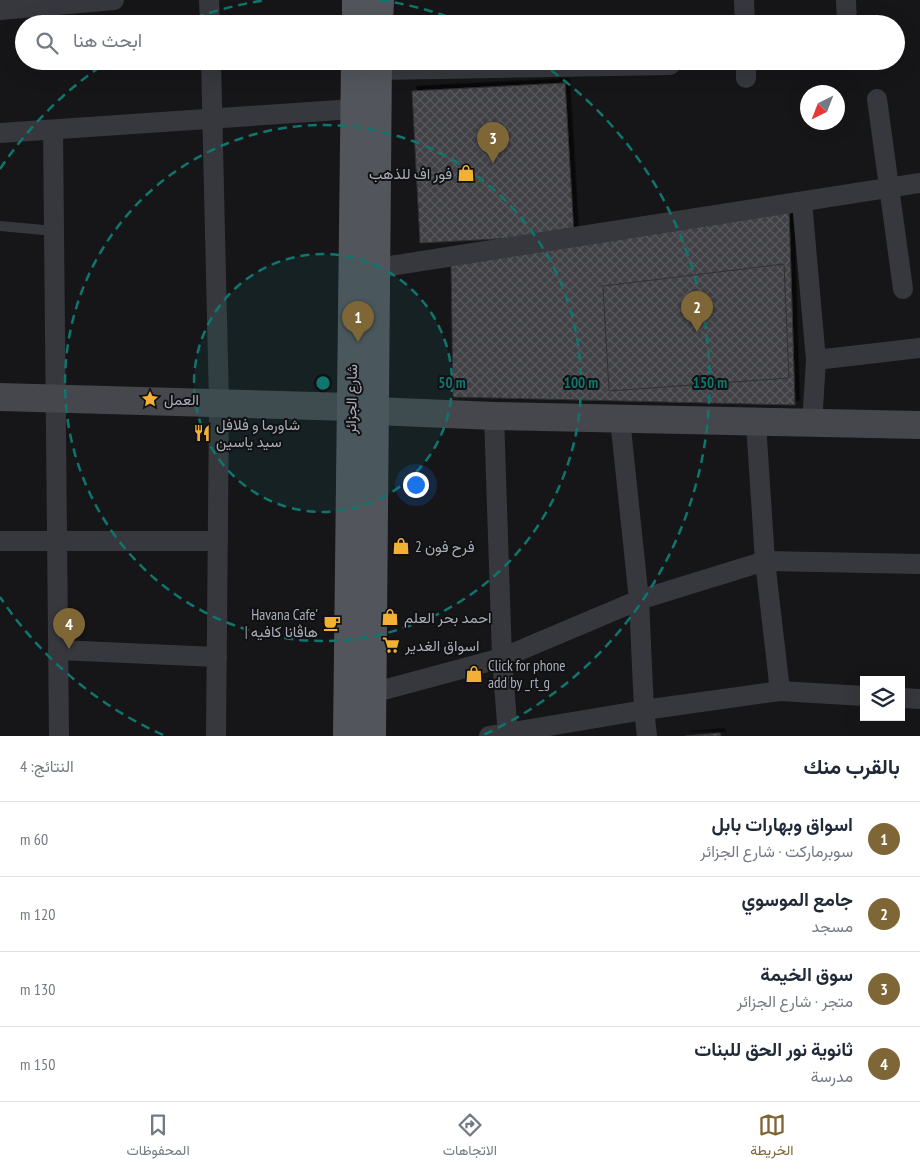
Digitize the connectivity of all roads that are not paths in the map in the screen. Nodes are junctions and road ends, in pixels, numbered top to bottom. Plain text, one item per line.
1 (114, 0) edge
2 (210, 0) edge
3 (356, 0) edge
4 (380, 0) edge
5 (744, 0) edge
6 (846, 0) edge
7 (0, 10) edge
8 (210, 15) edge
9 (356, 15) edge
10 (379, 15) edge
11 (745, 15) edge
12 (847, 15) edge
13 (211, 70) edge
14 (368, 70) edge
15 (370, 70) edge
16 (877, 99) dead end
17 (354, 109) junction
18 (212, 119) junction
19 (53, 130) junction
20 (0, 134) edge
21 (920, 183) edge
22 (889, 188) junction
23 (802, 202) junction
24 (0, 226) edge
25 (54, 231) junction
26 (377, 268) junction
27 (903, 289) dead end
28 (920, 348) edge
29 (816, 360) junction
30 (0, 397) edge
31 (56, 399) junction
32 (219, 404) junction
33 (363, 409) junction
34 (494, 416) junction
35 (620, 419) junction
36 (756, 423) junction
37 (812, 424) junction
38 (920, 425) edge
39 (57, 540) junction
40 (0, 541) edge
41 (218, 541) junction
42 (765, 561) junction
43 (920, 564) edge
44 (639, 600) junction
45 (58, 650) junction
46 (217, 657) junction
47 (502, 658) junction
48 (780, 691) junction
49 (372, 692) junction
50 (860, 696) edge
51 (905, 698) edge
52 (920, 699) edge
53 (644, 710) junction
54 (502, 735) edge
55 (59, 736) edge
56 (216, 736) edge
57 (347, 736) edge
58 (372, 736) edge
59 (647, 736) edge

1 - 7 street
2 - 8 street
3 - 9 main road
4 - 10 main road
5 - 11 street
6 - 12 street
13 - 18 street
14 - 17 main road, شارع الجزائر
15 - 26 main road, شارع الجزائر
16 - 22 street
17 - 18 street
17 - 33 main road, شارع الجزائر
18 - 19 street
18 - 32 street
19 - 20 street
19 - 25 street
21 - 22 street
22 - 23 street
22 - 27 street
23 - 26 street
23 - 29 street
24 - 25 lane
25 - 31 street
26 - 33 main road, شارع الجزائر
28 - 29 street
29 - 37 street
30 - 31 street
31 - 32 street
31 - 39 street
32 - 33 street
32 - 41 street
33 - 34 street
33 - 49 main road, شارع الجزائر
33 - 57 main road, شارع الجزائر
34 - 35 street
34 - 47 street
35 - 36 street
35 - 44 street
36 - 37 street
36 - 42 street
37 - 38 street
39 - 40 street
39 - 41 street
39 - 45 street
41 - 46 street
42 - 43 street
42 - 44 street
42 - 48 street
44 - 47 street
44 - 53 street
45 - 46 street
45 - 55 street
46 - 56 street
47 - 49 street
47 - 54 street
48 - 50 street
48 - 53 street
49 - 58 main road, شارع الجزائر
51 - 52 street
53 - 54 street
53 - 59 street

